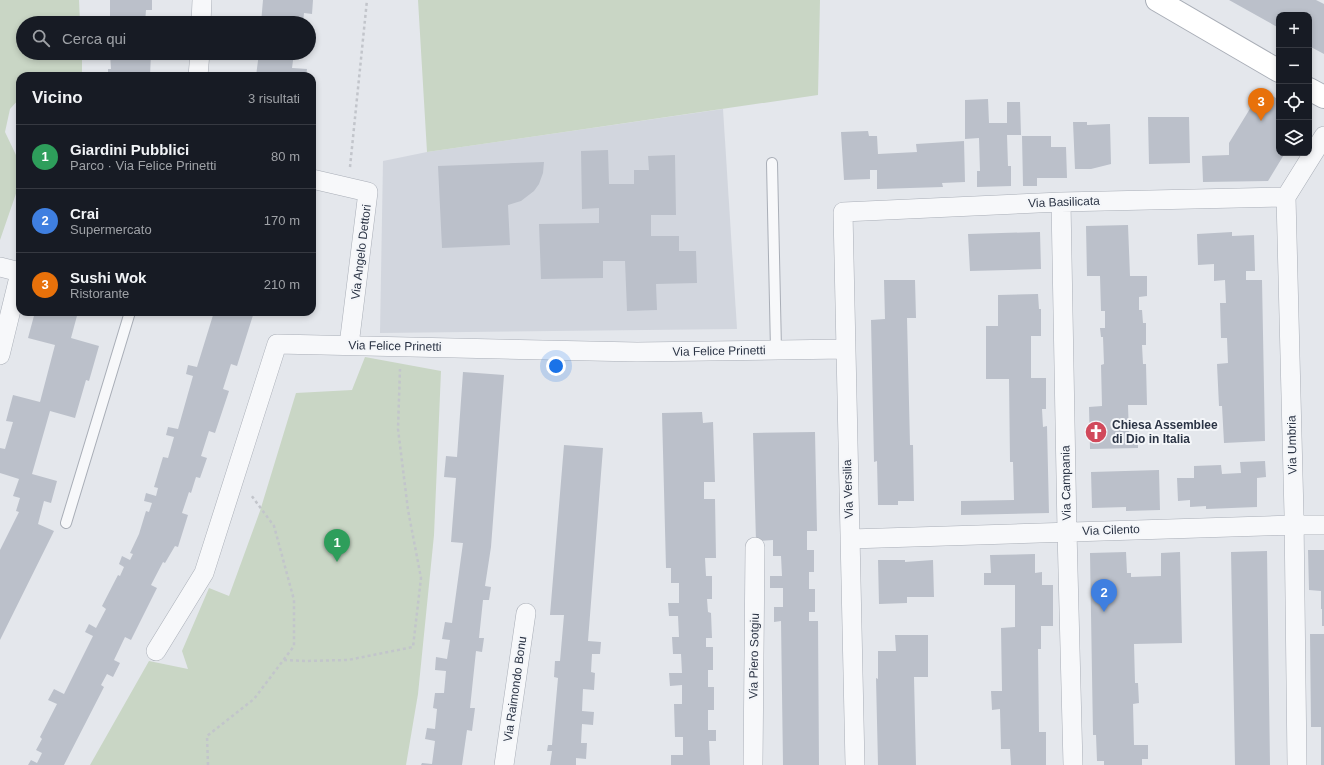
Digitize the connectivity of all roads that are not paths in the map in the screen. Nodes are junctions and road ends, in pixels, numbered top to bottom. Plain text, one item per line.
1 (202, 0) edge
2 (1158, 0) edge
3 (201, 16) edge
4 (199, 60) edge
5 (1276, 69) edge
6 (198, 72) edge
7 (1312, 91) edge
8 (1324, 97) edge
9 (1324, 136) edge
10 (772, 163) dead end
11 (316, 180) edge
12 (1286, 197) junction
13 (1061, 202) junction
14 (843, 212) joint
15 (0, 267) edge
16 (16, 272) edge
17 (16, 289) edge
18 (129, 316) edge
19 (349, 345) junction
20 (845, 349) junction
21 (776, 350) junction
22 (0, 355) edge
23 (66, 523) dead end
24 (1294, 525) junction
25 (1324, 525) edge
26 (1067, 531) junction
27 (850, 539) junction
28 (755, 548) dead end
29 (526, 613) dead end
30 (156, 651) dead end
31 (504, 765) edge
32 (753, 765) edge
33 (854, 765) edge
34 (1073, 765) edge
35 (1297, 765) edge

1 - 3 street
2 - 5 main road
4 - 6 street
7 - 8 main road
9 - 12 street
10 - 21 lane
11 - 19 street, Via Angelo Dettori
12 - 13 street, Via Basilicata
12 - 24 street, Via Umbria
13 - 14 street, Via Basilicata
13 - 26 street, Via Campania
14 - 20 street, Via Versilia
15 - 16 street
17 - 22 street
18 - 23 lane
19 - 21 street, Via Felice Prinetti
19 - 30 street, Via Felice Prinetti
20 - 21 street, Via Felice Prinetti
20 - 27 street, Via Versilia
24 - 25 street, Via Cilento
24 - 26 street, Via Cilento
24 - 35 street, Via Umbria
26 - 27 street, Via Cilento
26 - 34 street, Via Campania
27 - 33 street, Via Versilia
28 - 32 street, Via Piero Sotgiu
29 - 31 street, Via Raimondo Bonu

